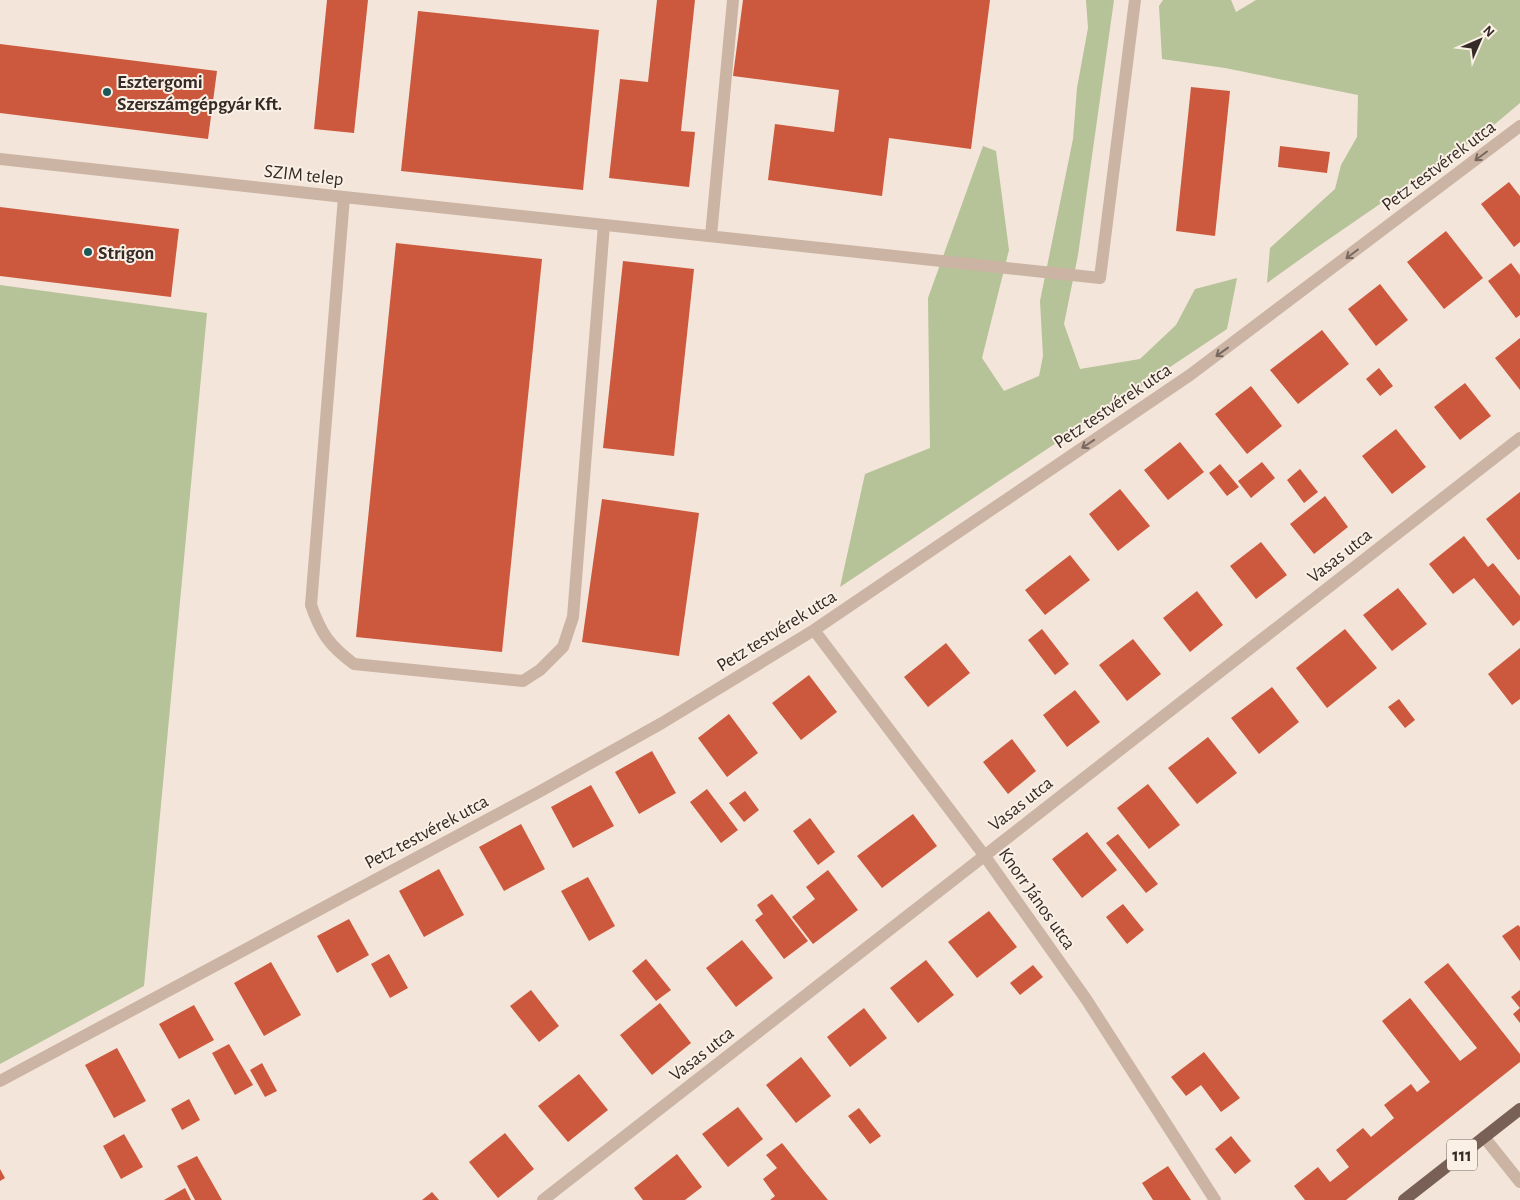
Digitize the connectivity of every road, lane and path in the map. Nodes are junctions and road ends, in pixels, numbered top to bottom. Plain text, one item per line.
1 (733, 0) edge
2 (1134, 0) edge
3 (1520, 126) edge
4 (0, 158) edge
5 (344, 197) junction
6 (604, 225) junction
7 (711, 236) junction
8 (1520, 438) edge
9 (814, 630) junction
10 (984, 855) junction
11 (0, 1081) edge
12 (1520, 1109) edge
13 (1484, 1137) junction
14 (1520, 1182) edge
15 (543, 1200) edge
16 (1215, 1200) edge
17 (1404, 1200) edge

1 - 7 street
2 - 7 street, SZIM telep
3 -> 9 street, Petz testvérek utca
4 - 5 street, SZIM telep
5 - 6 street, SZIM telep
5 - 6 street
6 - 7 street, SZIM telep
8 - 10 street, Vasas utca
9 - 10 street, Knorr János utca
9 - 11 street, Petz testvérek utca
10 - 15 street, Vasas utca
10 - 16 street, Knorr János utca
12 - 13 main road, 111
13 - 14 street
13 - 17 main road, 111

